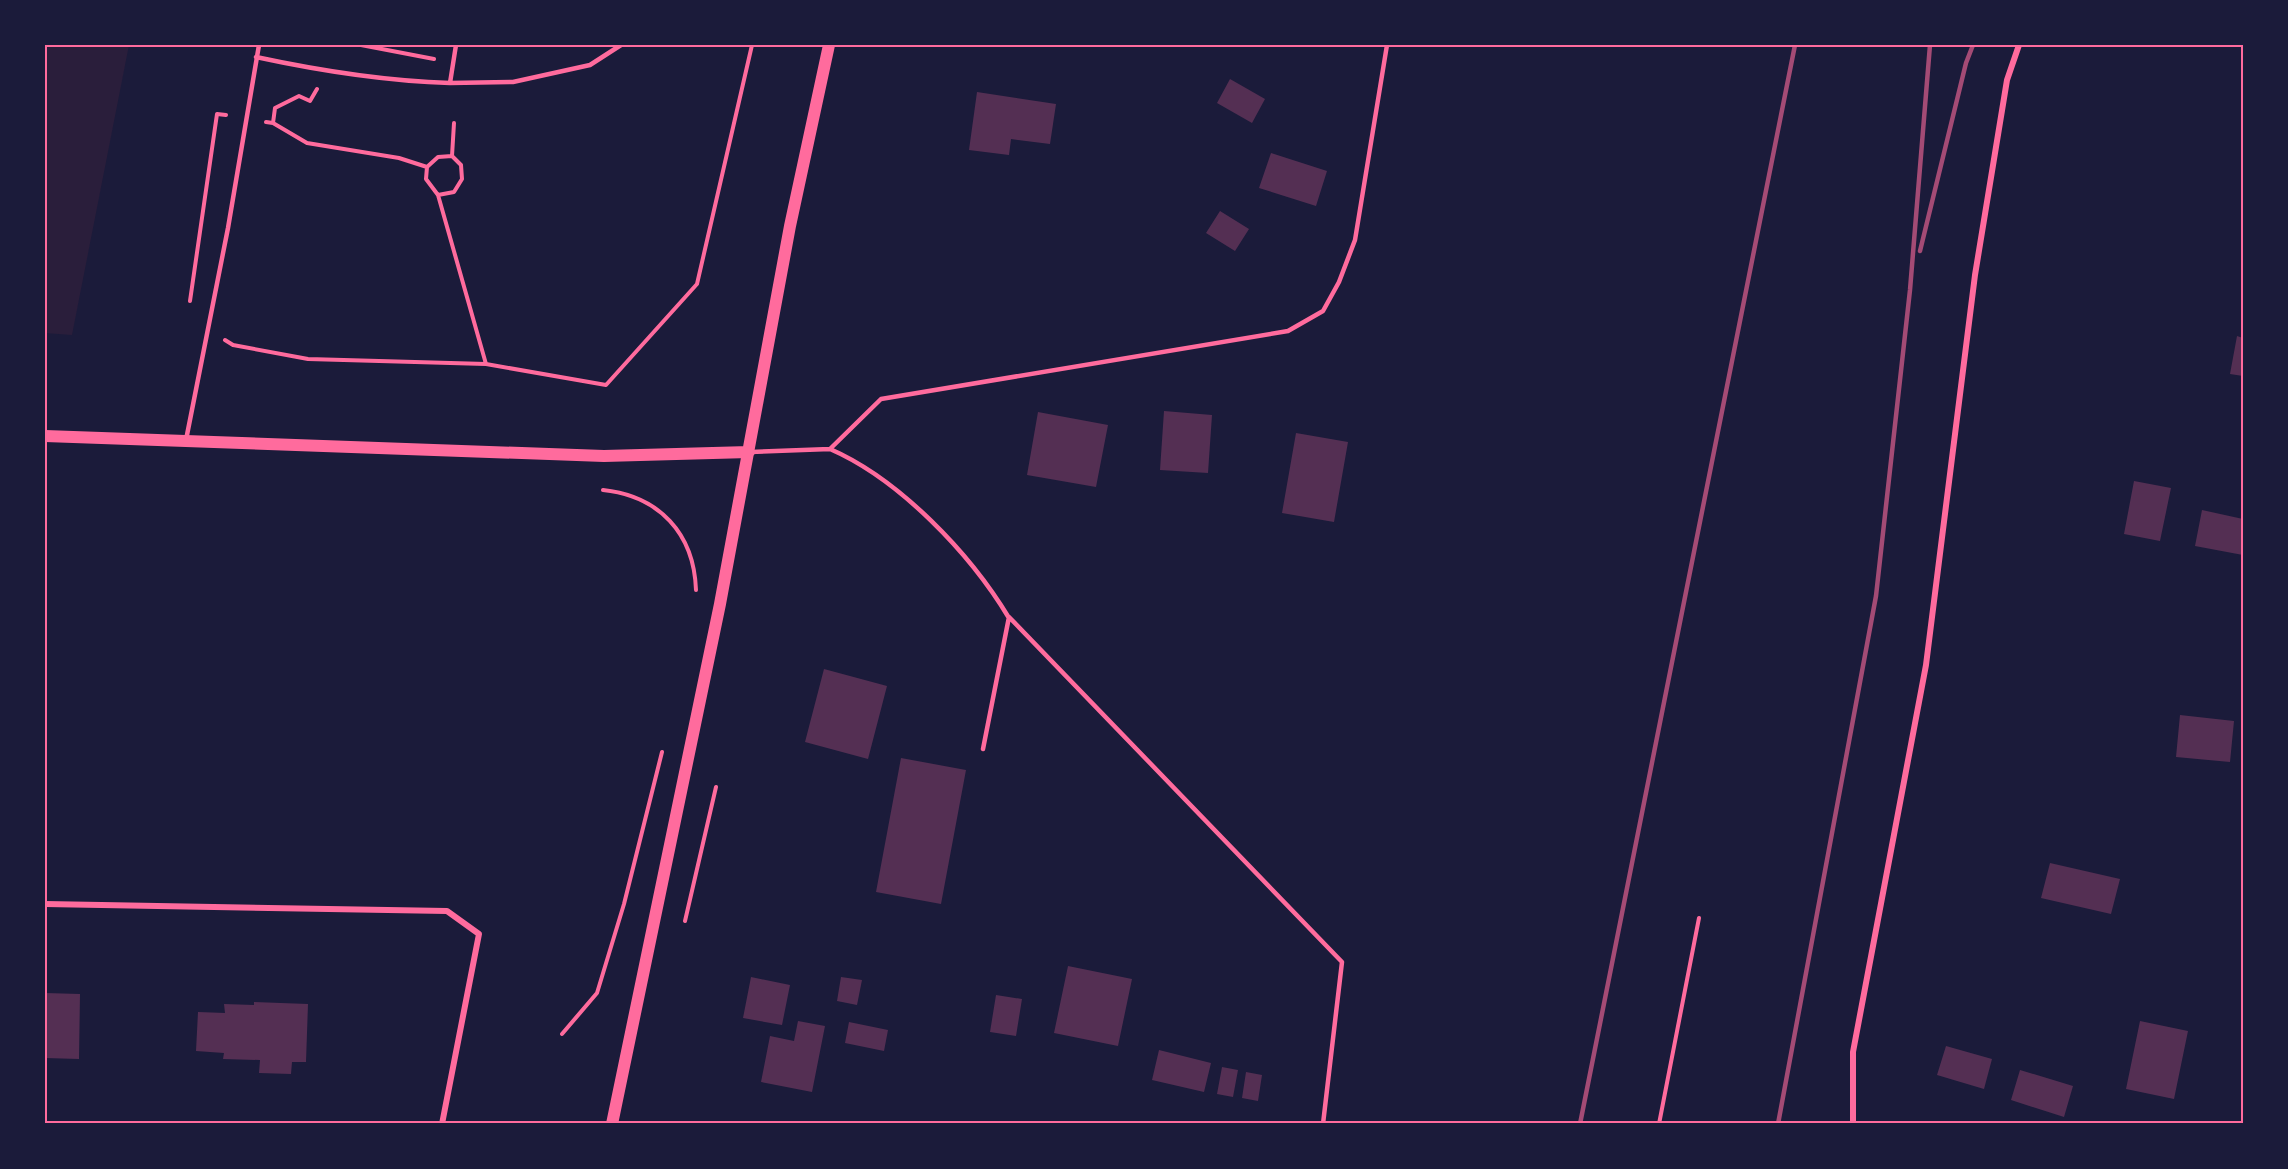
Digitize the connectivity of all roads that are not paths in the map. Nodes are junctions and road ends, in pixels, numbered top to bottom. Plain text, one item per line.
1 (259, 45) edge
2 (456, 45) edge
3 (621, 45) edge
4 (829, 45) edge
5 (1386, 45) edge
6 (2019, 45) edge
7 (256, 57) junction
8 (450, 83) junction
9 (45, 436) edge
10 (186, 440) junction
11 (830, 449) junction
12 (749, 452) junction
13 (1009, 617) junction
14 (983, 749) dead end
15 (45, 904) edge
16 (442, 1124) edge
17 (612, 1124) edge
18 (1323, 1124) edge
19 (1853, 1124) edge

1 - 7 lane
2 - 8 lane
3 - 8 lane
4 - 12 main road
5 - 11 lane
6 - 19 street
7 - 8 lane
7 - 10 lane
9 - 10 main road
10 - 12 main road
11 - 12 lane
11 - 13 lane
12 - 17 main road
13 - 14 lane
13 - 18 lane
15 - 16 street

